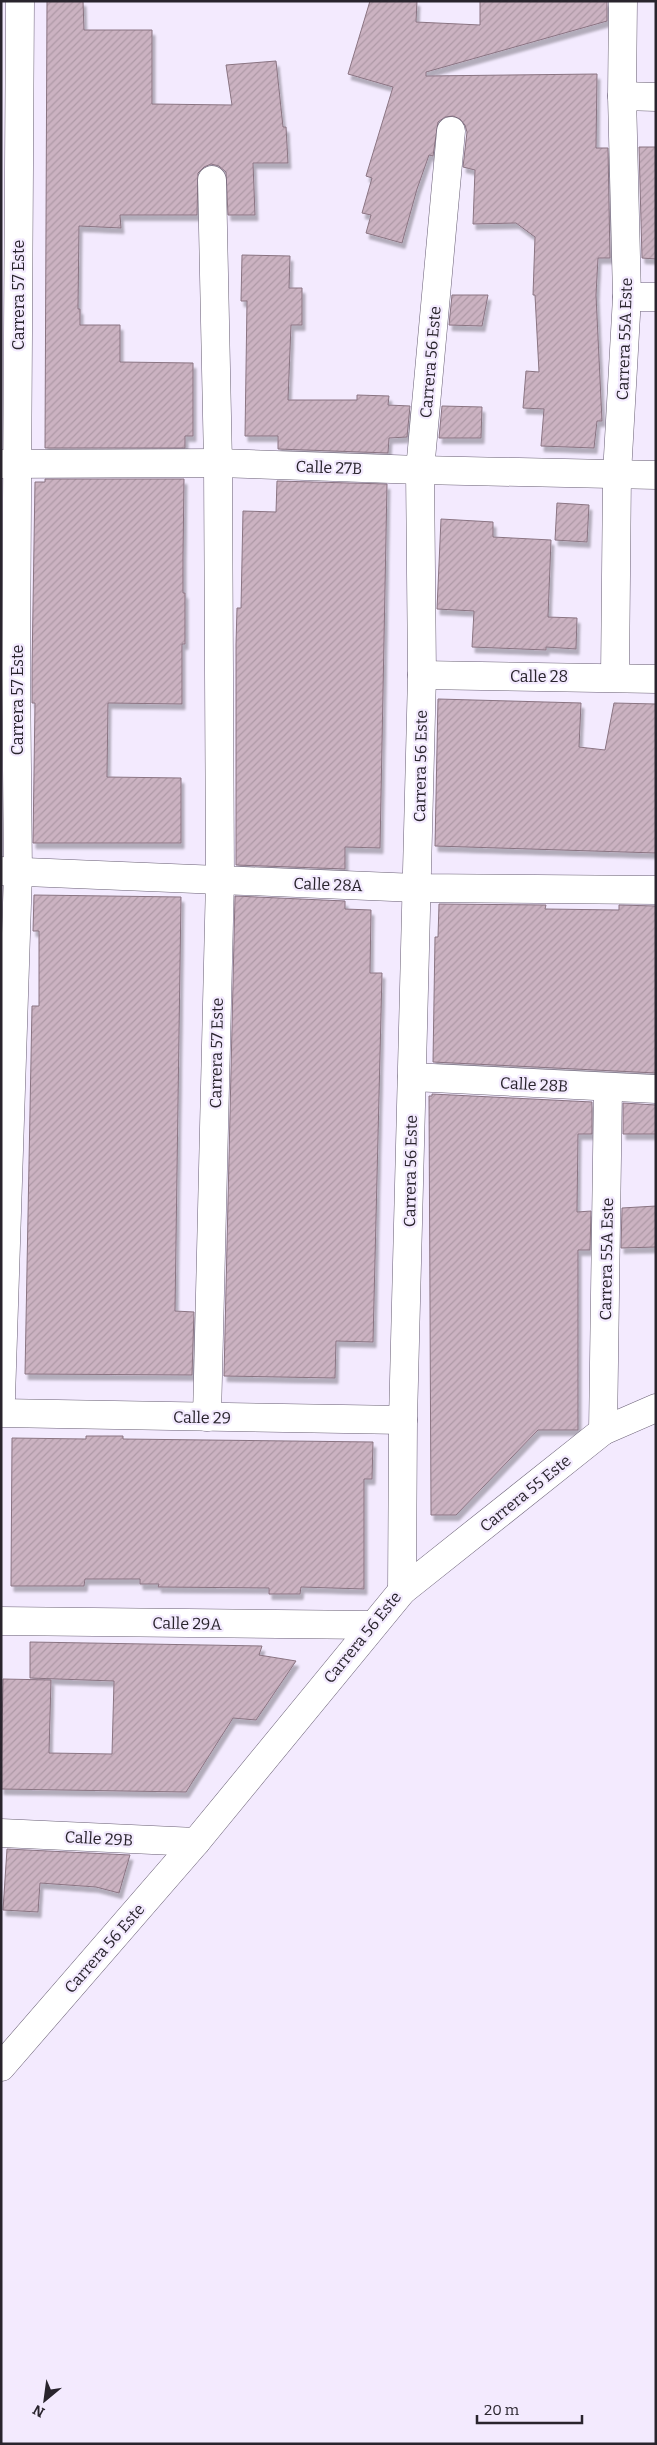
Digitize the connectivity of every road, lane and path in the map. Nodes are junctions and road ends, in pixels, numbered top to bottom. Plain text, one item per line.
1 (20, 1) edge
2 (623, 1) edge
3 (622, 96) junction
4 (656, 97) edge
5 (451, 130) dead end
6 (212, 180) dead end
7 (627, 297) junction
8 (656, 297) edge
9 (218, 463) junction
10 (9, 464) edge
11 (420, 470) junction
12 (618, 474) junction
13 (656, 474) edge
14 (9, 668) edge
15 (422, 675) junction
16 (616, 677) junction
17 (656, 679) edge
18 (10, 871) edge
19 (220, 880) junction
20 (417, 888) junction
21 (656, 890) edge
22 (412, 1077) junction
23 (608, 1088) junction
24 (656, 1089) edge
25 (1, 1398) edge
26 (656, 1408) edge
27 (1, 1413) edge
28 (207, 1417) junction
29 (403, 1420) junction
30 (603, 1431) junction
31 (402, 1591) junction
32 (1, 1621) edge
33 (373, 1625) junction
34 (1, 1833) edge
35 (196, 1842) junction
36 (1, 2067) edge

1 - 10 street, Carrera 57 Este
2 - 3 street, Carrera 55A Este
3 - 4 street
3 - 7 street, Carrera 55A Este
5 - 11 street, Carrera 56 Este
6 - 9 street, Carrera 57 Este
7 - 8 street
7 - 12 street, Carrera 55A Este
9 - 10 street, Calle 27B
9 - 11 street, Calle 27B
9 - 19 street, Carrera 57 Este
10 - 14 street, Carrera 57 Este
11 - 12 street, Calle 27B
11 - 15 street, Carrera 56 Este
12 - 13 street, Calle 27B
12 - 16 street, Carrera 55A Este
14 - 18 street, Carrera 57 Este
15 - 16 street, Calle 28
15 - 20 street, Carrera 56 Este
16 - 17 street, Calle 28
18 - 19 street, Calle 28A
18 - 25 street, Carrera 57 Este
19 - 20 street, Calle 28A
19 - 28 street, Carrera 57 Este
20 - 21 street, Calle 28A
20 - 22 street, Carrera 56 Este
22 - 23 street, Calle 28B
22 - 29 street, Carrera 56 Este
23 - 24 street, Calle 28B
23 - 30 street, Carrera 55A Este
26 - 30 street, Carrera 55 Este
27 - 28 street, Calle 29
28 - 29 street, Calle 29
29 - 31 street, Carrera 56 Este
30 - 31 street, Carrera 55 Este
31 - 33 street, Carrera 56 Este
32 - 33 street, Calle 29A
33 - 35 street, Carrera 56 Este
34 - 35 street, Calle 29B
35 - 36 street, Carrera 56 Este

